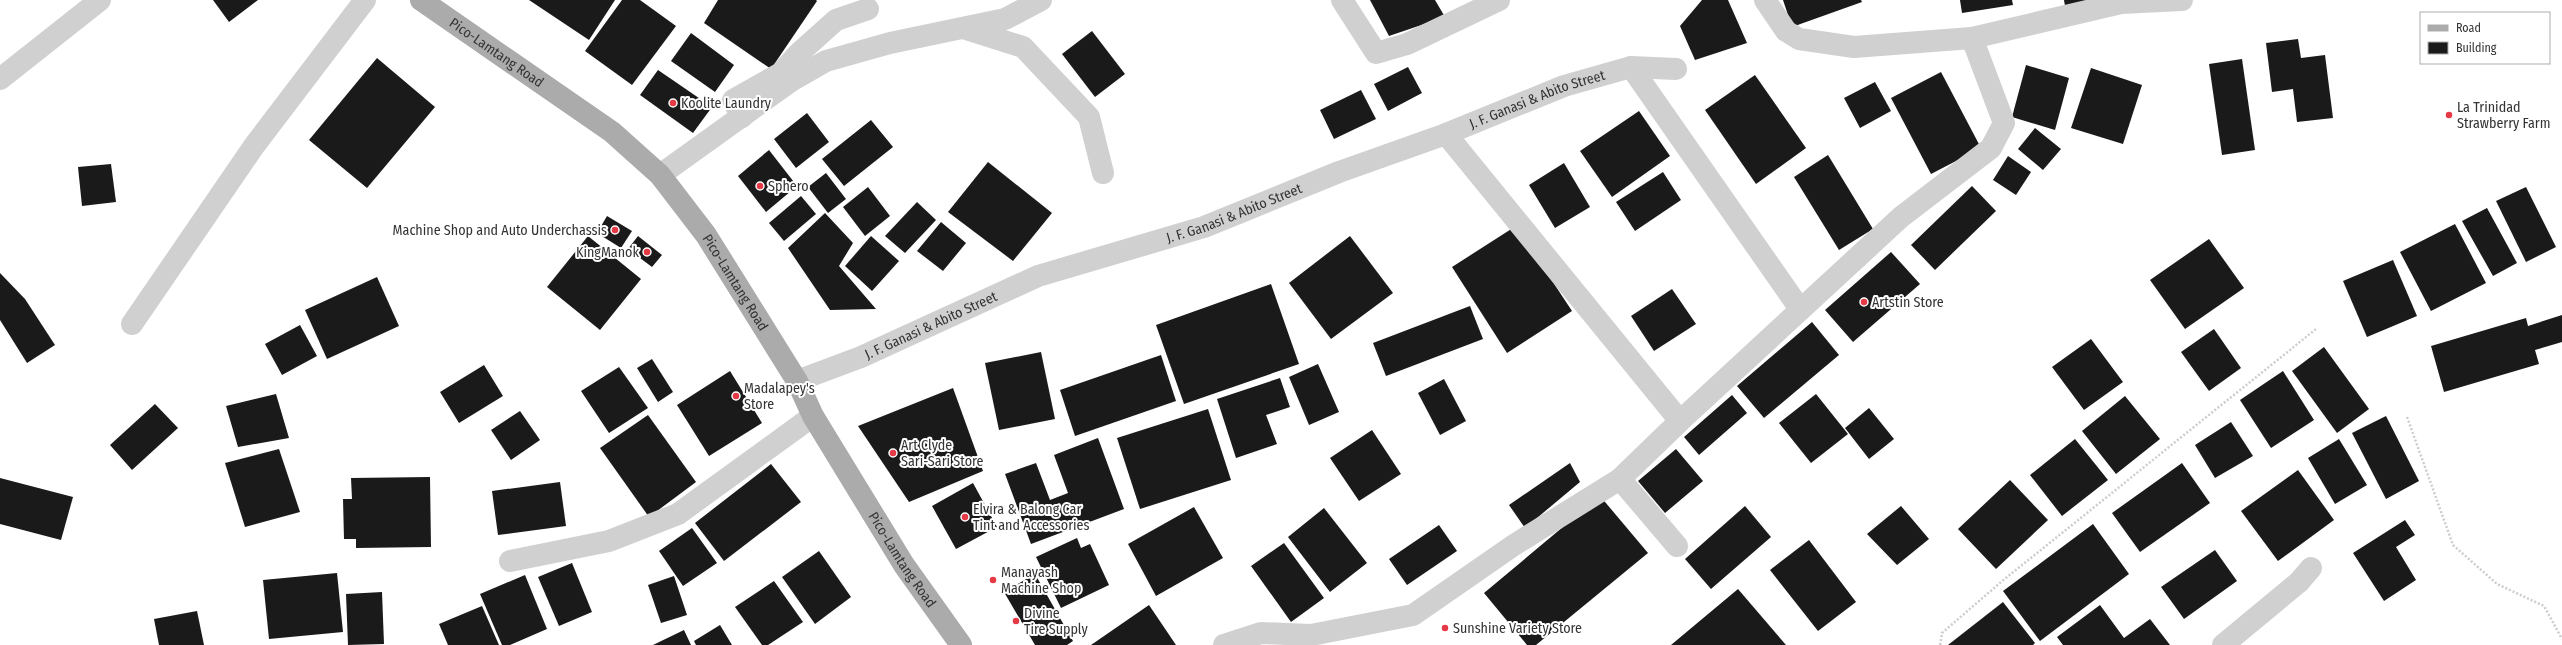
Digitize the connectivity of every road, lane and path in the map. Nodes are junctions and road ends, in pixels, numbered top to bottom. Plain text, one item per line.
1 (100, 0) edge
2 (365, 0) edge
3 (421, 0) edge
4 (1342, 0) edge
5 (1499, 0) edge
6 (1765, 0) edge
7 (2182, 0) edge
8 (1037, 1) edge
9 (868, 10) dead end
10 (962, 28) junction
11 (1972, 38) junction
12 (1631, 67) junction
13 (1676, 69) dead end
14 (0, 79) edge
15 (742, 117) junction
16 (1446, 134) junction
17 (1103, 173) dead end
18 (660, 176) junction
19 (1800, 309) junction
20 (132, 324) dead end
21 (2316, 329) dead end
22 (797, 381) junction
23 (813, 416) junction
24 (2406, 417) dead end
25 (1680, 421) junction
26 (1620, 479) junction
27 (1677, 546) dead end
28 (510, 561) dead end
29 (2311, 568) dead end
30 (2562, 639) edge
31 (961, 645) edge
32 (1224, 645) edge
33 (1940, 645) edge
34 (2224, 645) edge

1 - 14 street
2 - 20 street
3 - 18 main road, Pico-Lamtang Road
4 - 5 street
6 - 11 street
7 - 11 street
8 - 10 street
9 - 15 street
10 - 15 street
10 - 17 street
11 - 19 street
12 - 13 street, J. F. Ganasi & Abito Street
12 - 16 street, J. F. Ganasi & Abito Street
12 - 19 street
15 - 18 street
16 - 22 street, J. F. Ganasi & Abito Street
16 - 25 street
18 - 22 main road, Pico-Lamtang Road
19 - 25 street
21 - 33 path
22 - 23 main road, Pico-Lamtang Road
23 - 28 street
23 - 31 main road, Pico-Lamtang Road
24 - 30 path
25 - 26 street
26 - 27 street
26 - 32 street
29 - 34 street

